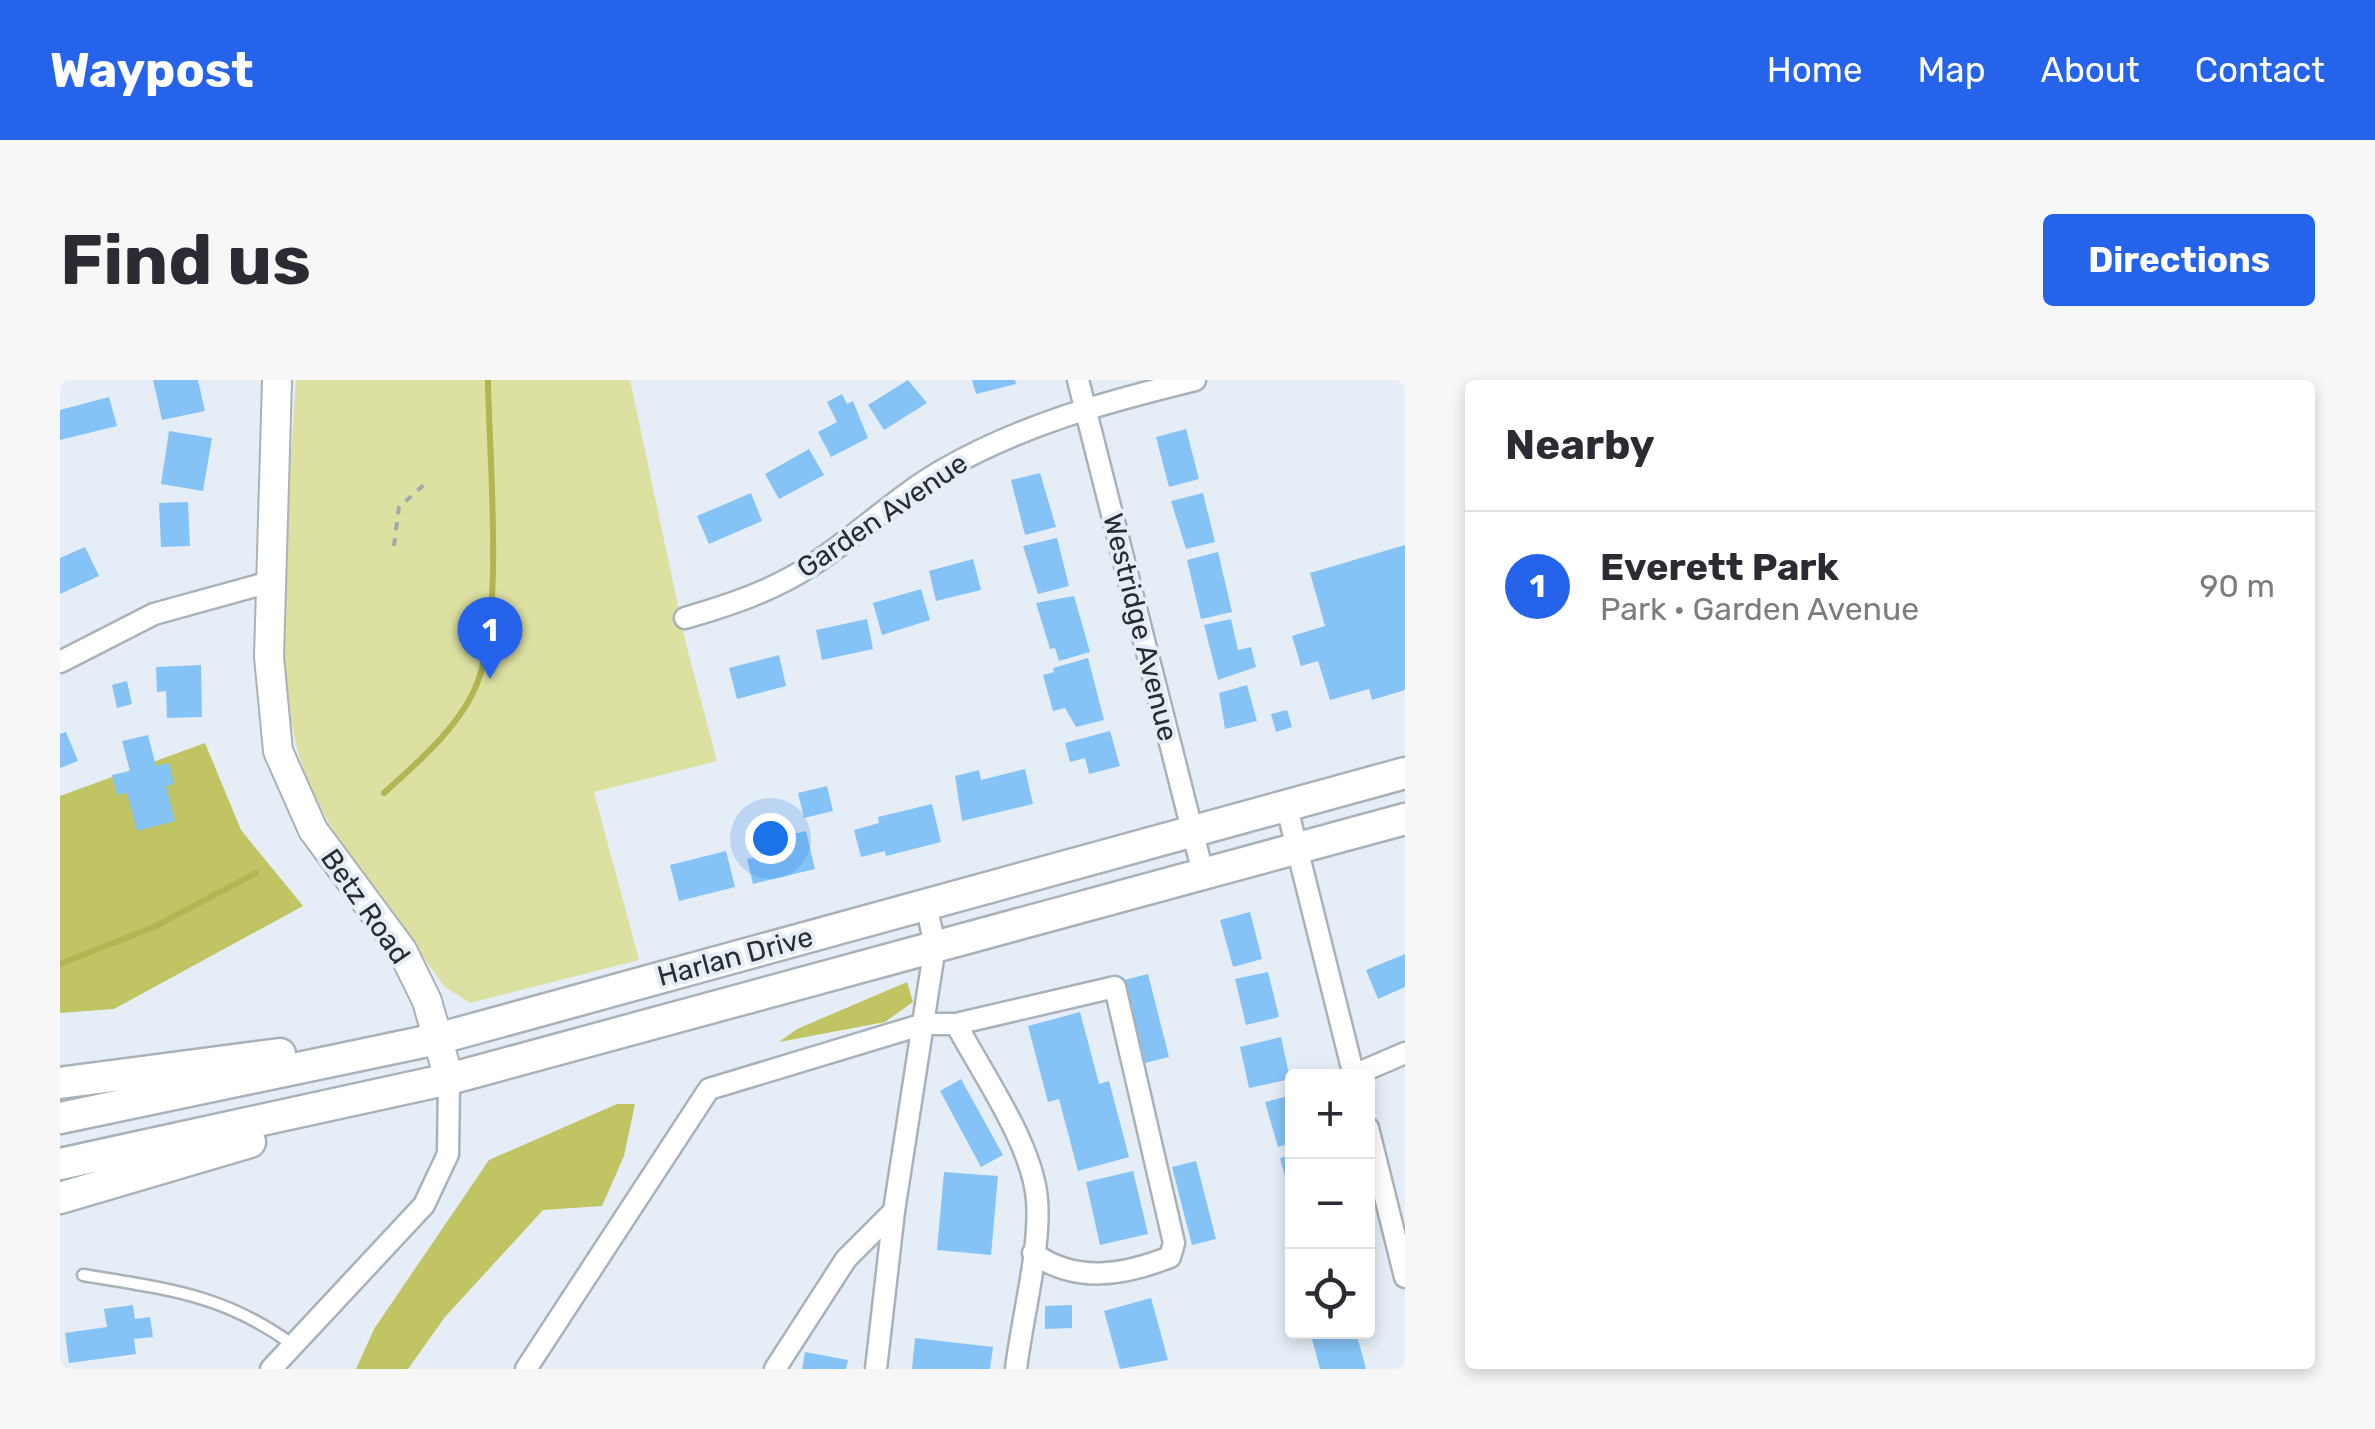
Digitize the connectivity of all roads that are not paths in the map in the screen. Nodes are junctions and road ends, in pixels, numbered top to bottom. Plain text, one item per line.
1 (278, 380) edge
2 (1078, 380) edge
3 (1195, 380) edge
4 (1084, 407) junction
5 (270, 582) junction
6 (685, 618) dead end
7 (60, 662) edge
8 (1405, 773) edge
9 (1286, 804) junction
10 (1405, 819) edge
11 (1193, 830) junction
12 (1298, 848) junction
13 (1203, 873) junction
14 (926, 904) junction
15 (935, 946) junction
16 (924, 1024) junction
17 (956, 1024) junction
18 (437, 1038) junction
19 (1405, 1053) edge
20 (1352, 1069) edge
21 (1370, 1069) edge
22 (449, 1080) junction
23 (60, 1083) edge
24 (60, 1118) edge
25 (1375, 1156) edge
26 (60, 1164) edge
27 (60, 1198) edge
28 (894, 1211) junction
29 (1033, 1253) junction
30 (83, 1276) dead end
31 (1405, 1277) edge
32 (294, 1346) junction
33 (271, 1369) edge
34 (526, 1369) edge
35 (775, 1369) edge
36 (876, 1369) edge
37 (1016, 1369) edge

1 - 5 street, Betz Road
2 - 4 street, Westridge Avenue
3 - 4 street, Garden Avenue
4 - 6 street, Garden Avenue
4 - 11 street, Westridge Avenue
5 - 7 street
5 - 18 street, Betz Road
8 - 9 main road, Harlan Drive
9 - 11 main road, Harlan Drive
9 - 12 street
10 - 12 main road, Harlan Drive
11 - 13 street, Westridge Avenue
11 - 14 main road, Harlan Drive
12 - 13 main road, Harlan Drive
12 - 20 street
13 - 15 main road, Harlan Drive
14 - 15 street
14 - 18 main road, Harlan Drive
15 - 16 street
15 - 22 main road, Harlan Drive
16 - 17 street
16 - 28 street
16 - 34 street
17 - 29 street
17 - 29 street
18 - 22 street, Betz Road
18 - 23 main road
18 - 24 main road, Harlan Drive
19 - 21 street
22 - 26 main road, Harlan Drive
22 - 27 main road
22 - 32 street, Betz Road
25 - 31 street
28 - 35 street
28 - 36 street
29 - 37 street
30 - 32 lane
32 - 33 street, Betz Road

